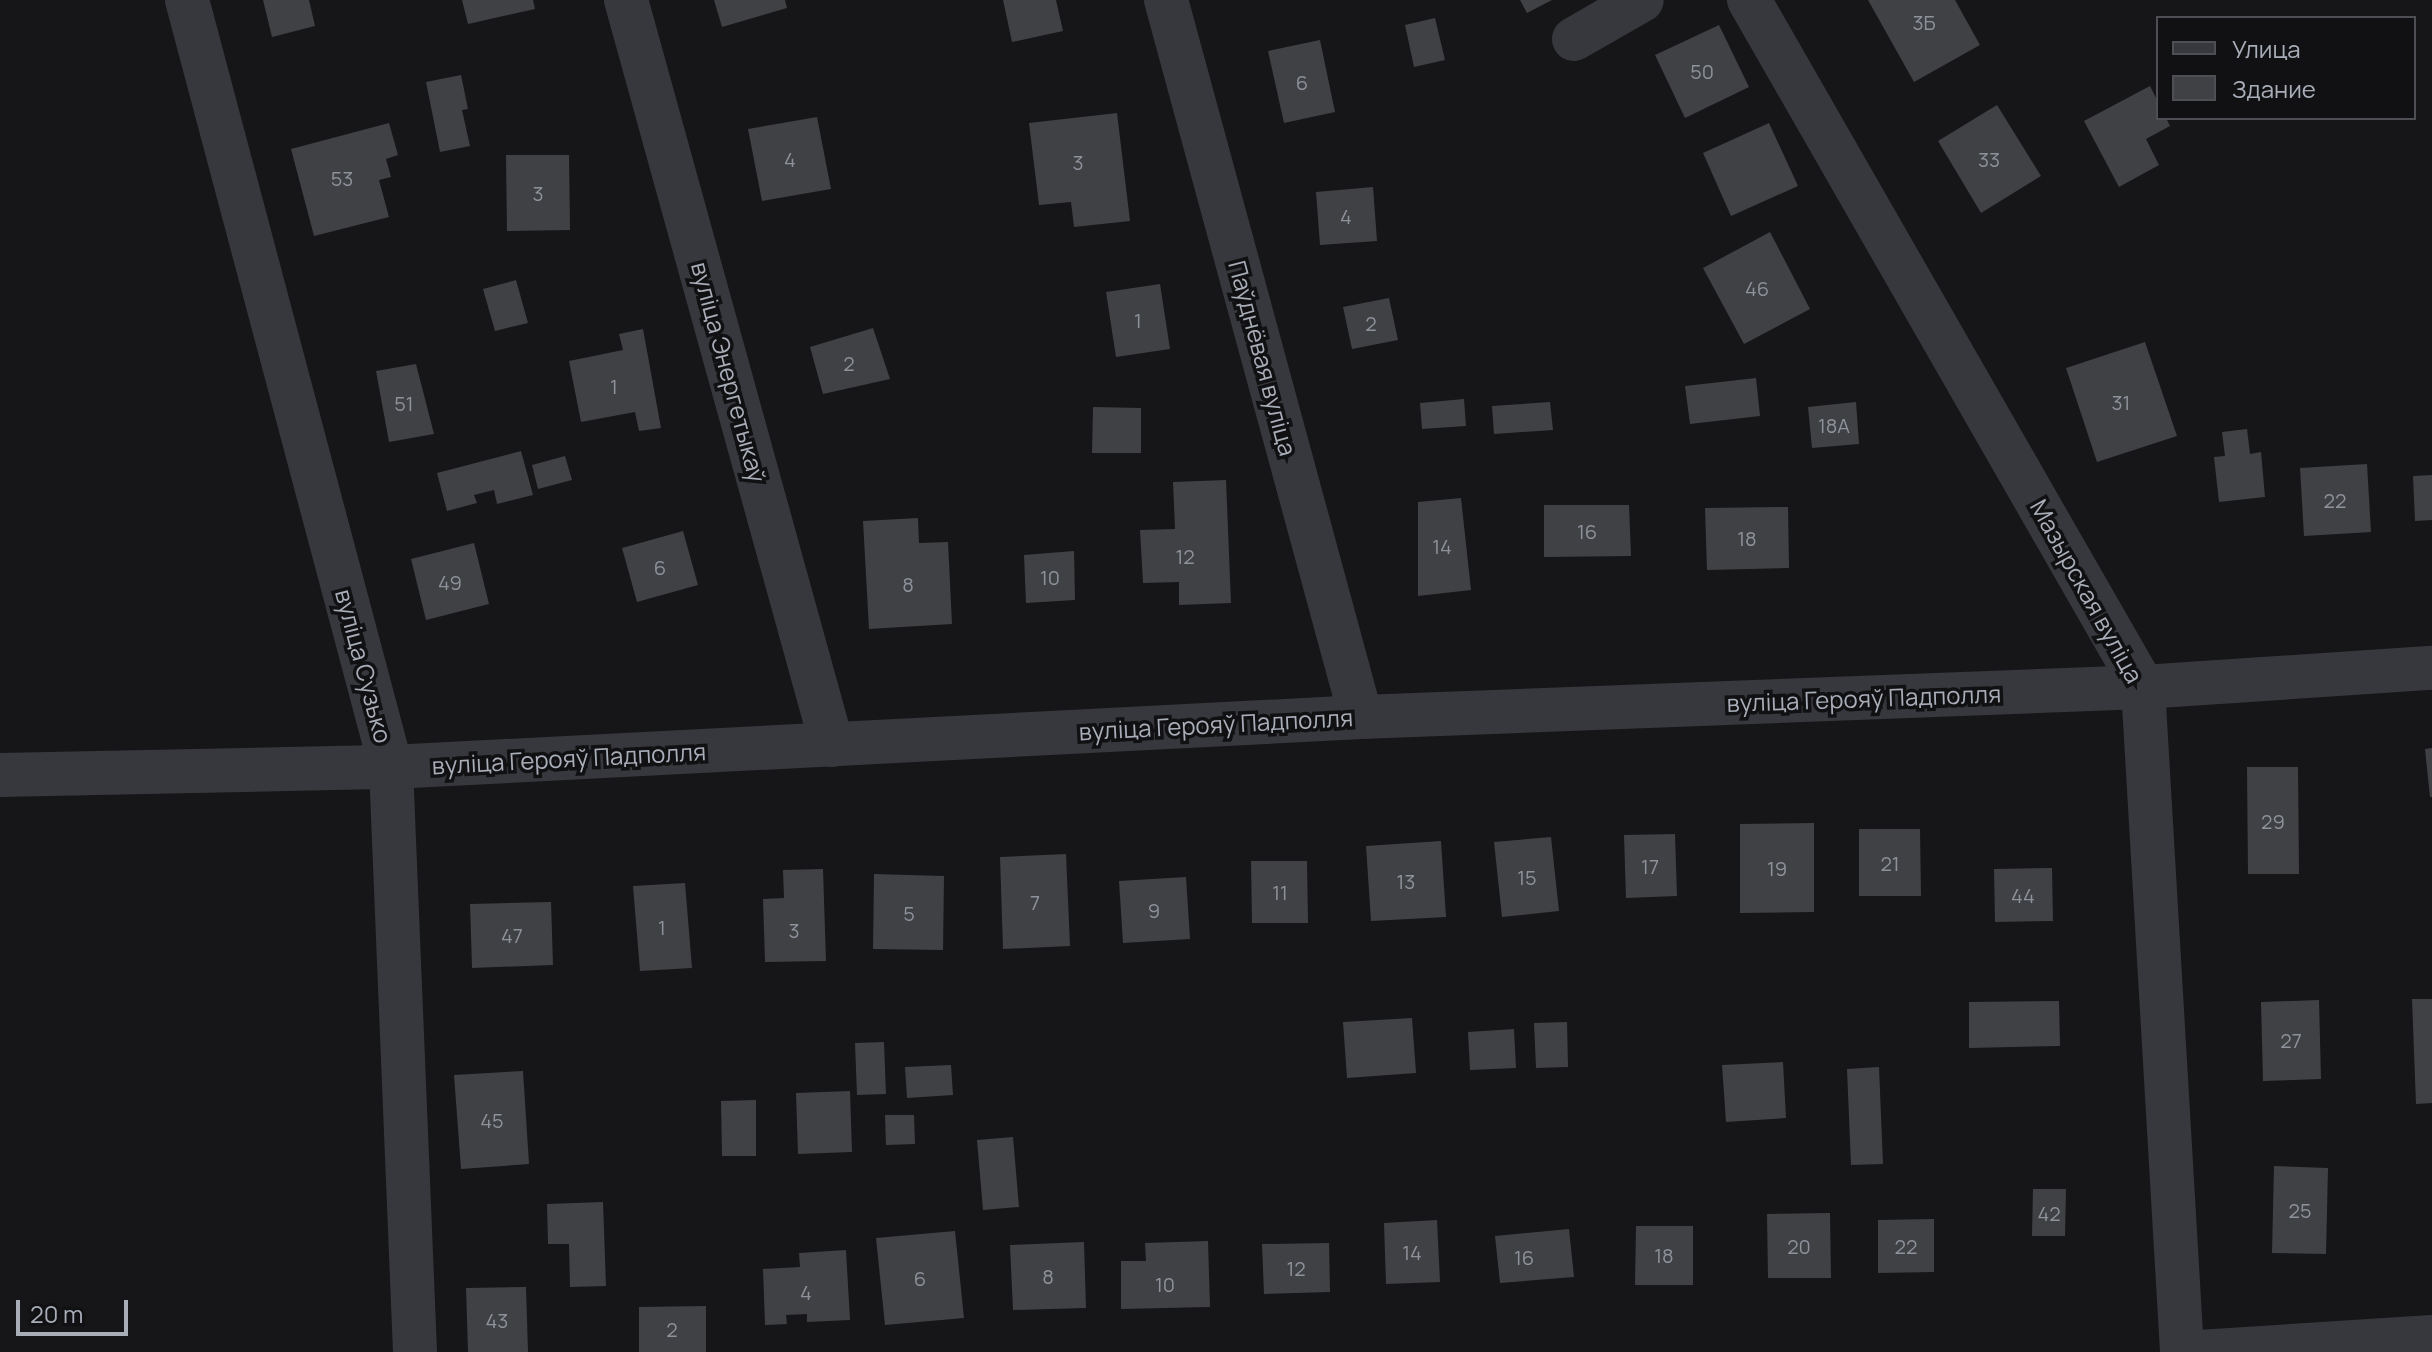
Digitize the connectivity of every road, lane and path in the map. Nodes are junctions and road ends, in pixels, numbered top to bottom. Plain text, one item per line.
1 (187, 0) edge
2 (626, 0) edge
3 (1166, 0) edge
4 (1642, 0) edge
5 (1749, 0) edge
6 (1574, 39) dead end
7 (2432, 668) edge
8 (2143, 687) junction
9 (1361, 717) junction
10 (832, 745) junction
11 (391, 767) junction
12 (1, 770) edge
13 (2432, 1337) edge
14 (415, 1352) edge
15 (2182, 1352) edge
16 (2199, 1352) edge

1 - 11 street, вуліца Сузько
2 - 10 street, вуліца Энергетыкаў
3 - 9 street, Паўднёвая вуліца
4 - 6 street
5 - 8 street, Мазырская вуліца
7 - 8 street, вуліца Герояў Падполля
8 - 9 street, вуліца Герояў Падполля
8 - 15 street, Мазырская вуліца
9 - 10 street, вуліца Герояў Падполля
10 - 11 street, вуліца Герояў Падполля
11 - 12 street, вуліца Герояў Падполля
11 - 14 street, вуліца Сузько
13 - 16 street

